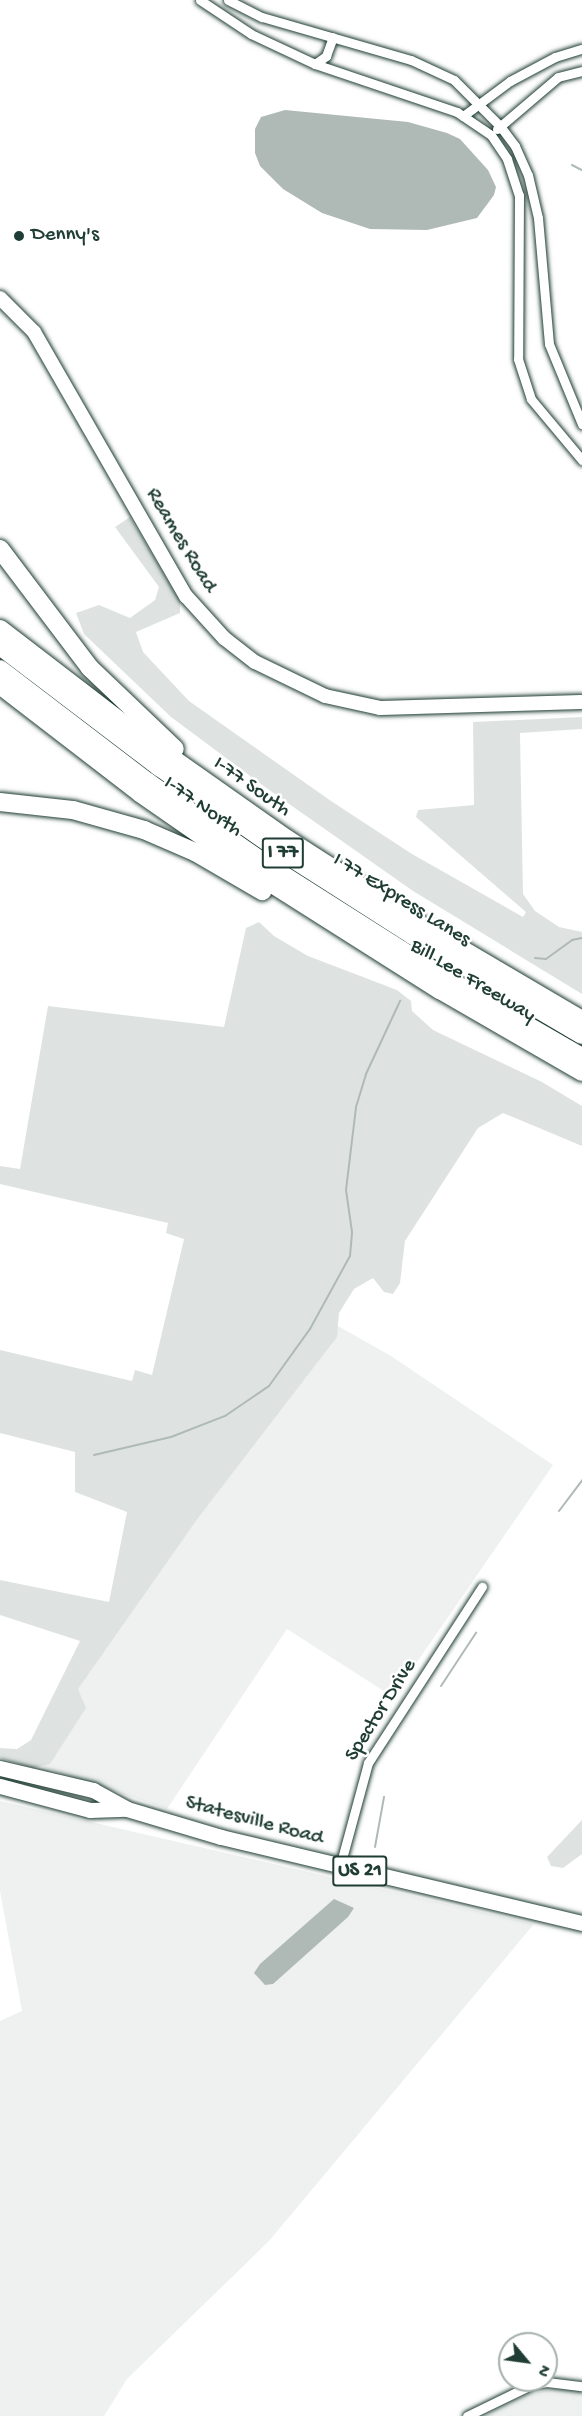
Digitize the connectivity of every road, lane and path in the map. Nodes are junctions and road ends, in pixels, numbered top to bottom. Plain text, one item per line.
1 (200, 0) edge
2 (228, 0) edge
3 (333, 37) junction
4 (582, 49) edge
5 (315, 64) junction
6 (582, 70) edge
7 (479, 101) junction
8 (463, 116) junction
9 (500, 126) junction
10 (491, 135) junction
11 (0, 298) edge
12 (582, 424) edge
13 (582, 460) edge
14 (0, 549) edge
15 (0, 629) edge
16 (0, 646) edge
17 (0, 669) edge
18 (0, 685) edge
19 (582, 702) edge
20 (0, 802) edge
21 (244, 810) junction
22 (386, 956) junction
23 (582, 1020) edge
24 (582, 1035) edge
25 (582, 1057) edge
26 (582, 1072) edge
27 (482, 1587) dead end
28 (0, 1768) edge
29 (0, 1786) edge
30 (127, 1809) junction
31 (340, 1866) junction
32 (582, 1923) edge
33 (582, 2385) edge
34 (467, 2416) edge

1 - 5 street
2 - 3 street
3 - 5 street
3 - 7 street
4 - 7 street
5 - 8 street
6 - 9 street
7 - 8 street
7 - 9 street
8 - 10 street
9 - 10 street
9 - 12 street
10 - 13 street
11 - 19 main road, Reames Road
14 - 21 highway
15 - 21 highway, I-77 South / I 77
16 - 24 highway, I 77 Express Lanes / I 77
17 - 25 highway, I 77 Express Lanes / I 77
18 - 22 highway, I-77 North / I 77
20 - 22 highway
21 - 23 highway, I-77 South / I 77
22 - 26 highway, Bill Lee Freeway / I 77
27 - 31 street, Spector Drive
28 - 30 main road, Statesville Road / US 21
29 - 30 main road, Statesville Road / US 21
30 - 31 main road, Statesville Road / US 21
31 - 32 main road, Statesville Road / US 21
33 - 34 street

